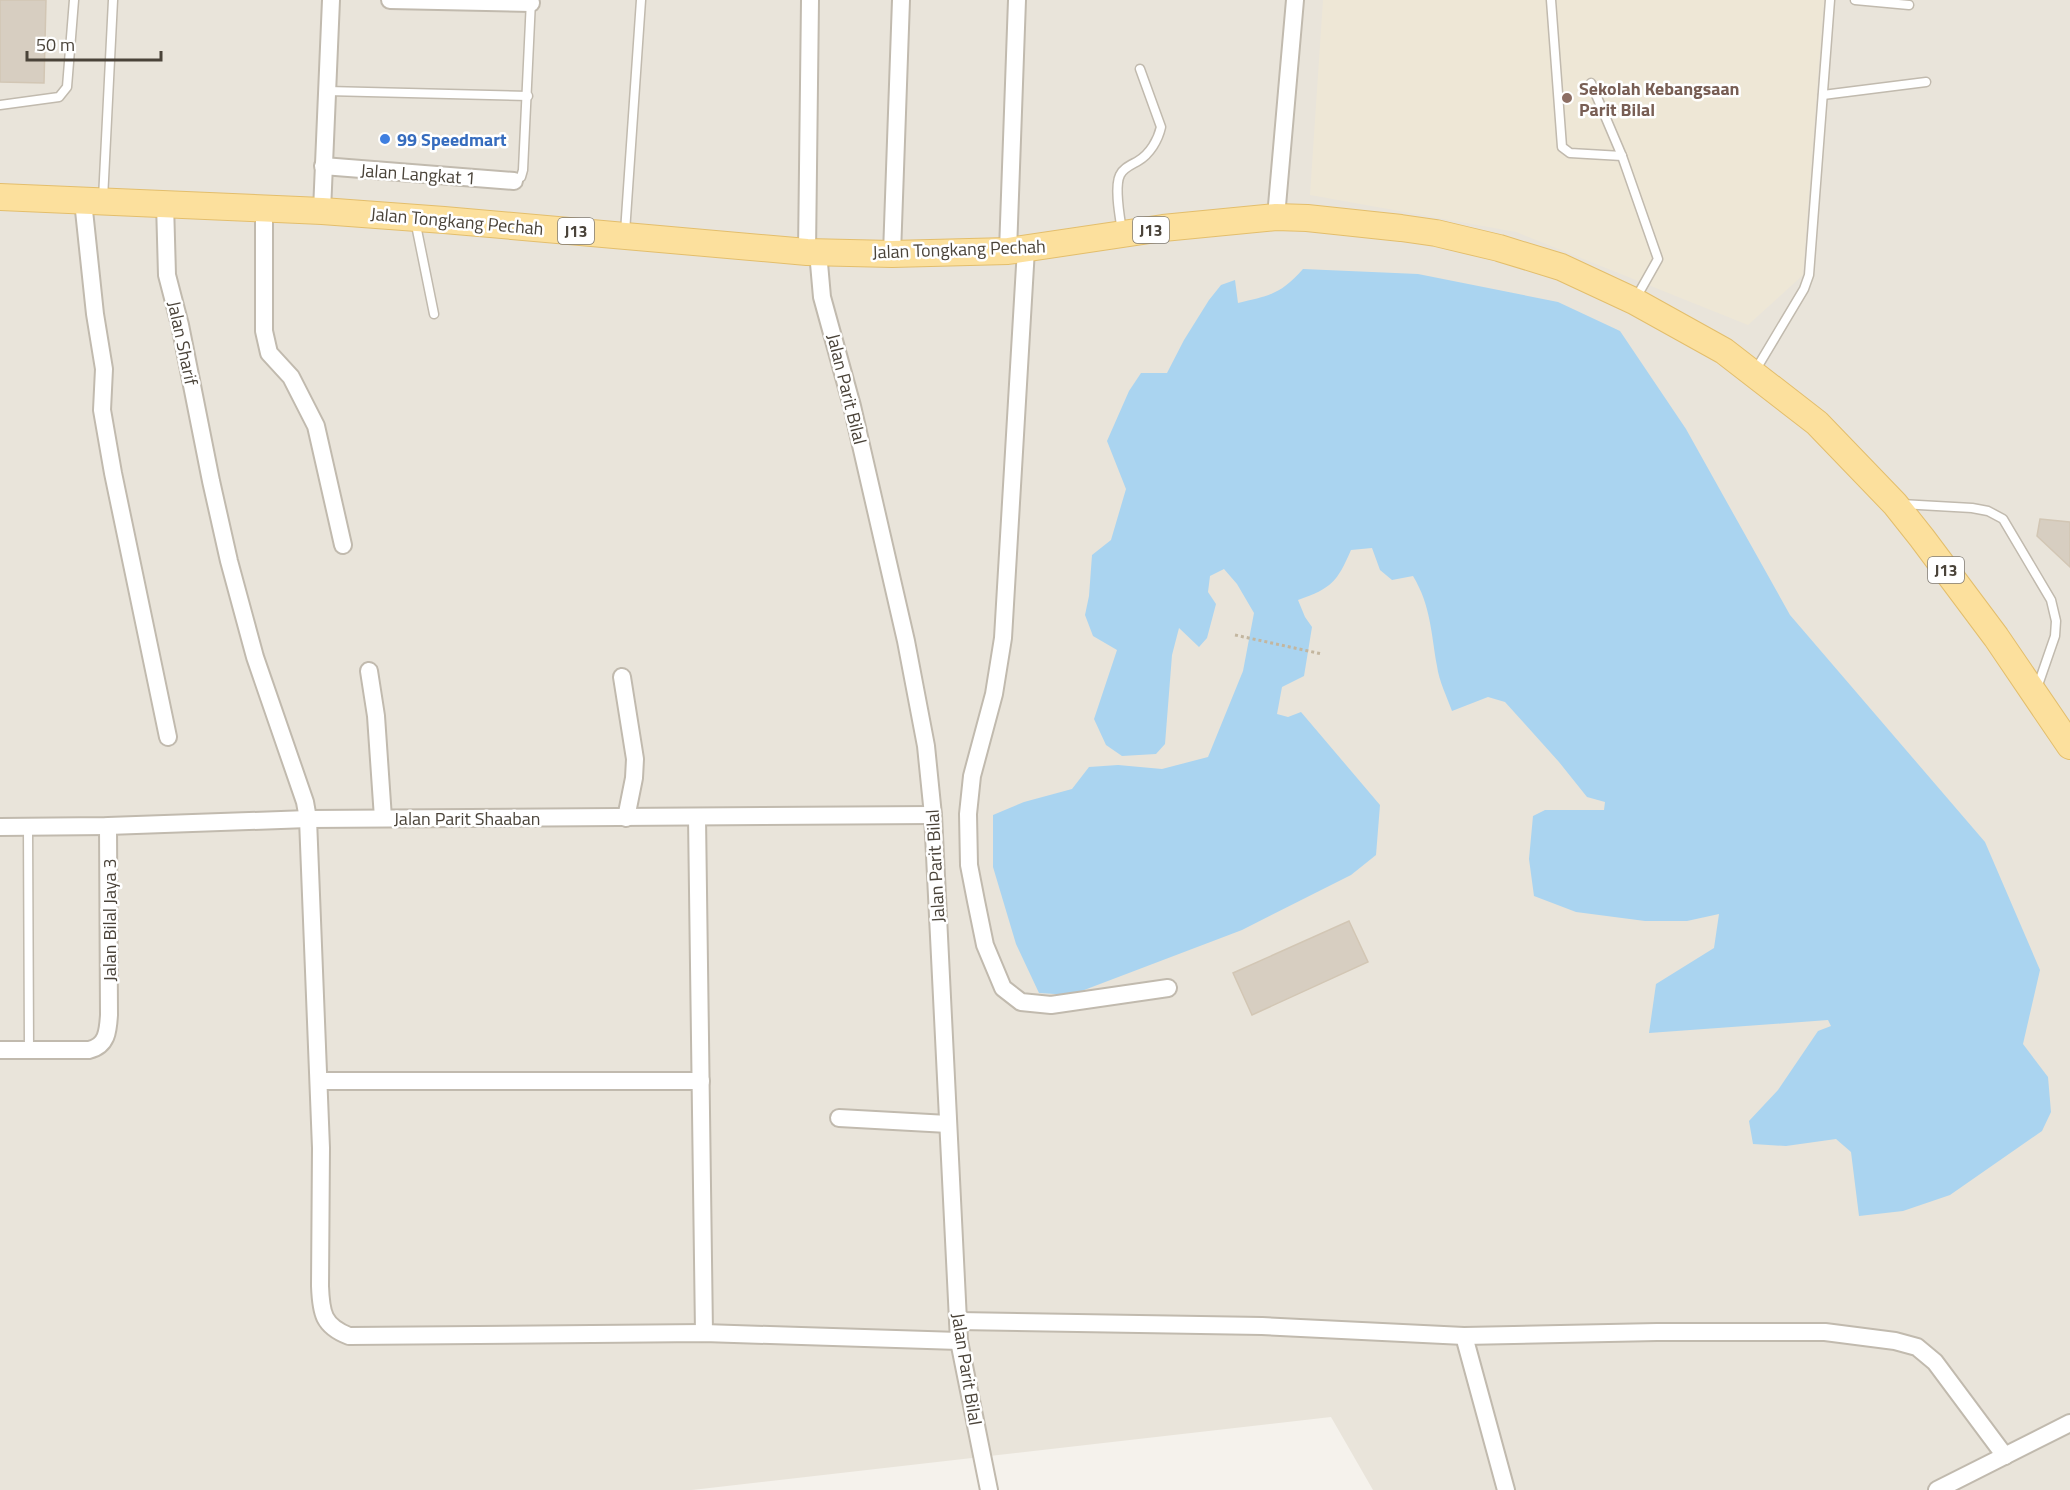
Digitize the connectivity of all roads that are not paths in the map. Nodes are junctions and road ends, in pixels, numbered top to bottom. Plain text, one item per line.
1 (74, 0) edge
2 (114, 0) edge
3 (331, 0) edge
4 (390, 0) edge
5 (641, 0) edge
6 (810, 0) edge
7 (901, 0) edge
8 (1017, 0) edge
9 (1295, 0) edge
10 (1551, 0) edge
11 (1830, 0) edge
12 (1856, 0) edge
13 (531, 2) edge
14 (1909, 5) dead end
15 (1140, 69) dead end
16 (1926, 82) dead end
17 (1591, 83) dead end
18 (326, 91) junction
19 (1823, 95) junction
20 (528, 96) junction
21 (0, 105) edge
22 (1622, 156) junction
23 (514, 181) joint
24 (323, 185) junction
25 (0, 197) edge
26 (93, 201) junction
27 (165, 203) junction
28 (264, 209) junction
29 (1276, 217) junction
30 (414, 218) junction
31 (1122, 235) junction
32 (625, 236) junction
33 (1017, 250) junction
34 (812, 252) junction
35 (892, 254) junction
36 (1634, 301) junction
37 (434, 314) dead end
38 (1754, 374) junction
39 (1895, 504) junction
40 (343, 545) dead end
41 (369, 671) dead end
42 (622, 677) dead end
43 (2035, 694) junction
44 (168, 737) dead end
45 (2070, 746) edge
46 (383, 809) junction
47 (628, 809) junction
48 (306, 810) junction
49 (933, 815) junction
50 (697, 818) junction
51 (108, 826) junction
52 (0, 827) edge
53 (28, 827) junction
54 (1168, 988) dead end
55 (0, 1050) edge
56 (29, 1050) junction
57 (319, 1081) junction
58 (701, 1082) junction
59 (839, 1118) dead end
60 (948, 1124) junction
61 (958, 1321) junction
62 (704, 1333) junction
63 (1464, 1336) junction
64 (959, 1341) junction
65 (2070, 1423) edge
66 (2006, 1456) junction
67 (989, 1490) edge
68 (1506, 1490) edge
69 (1937, 1490) edge

1 - 21 lane
2 - 26 lane
3 - 18 street
4 - 13 street
5 - 32 lane
6 - 34 street, Jalan Parit Bilal
7 - 35 street
8 - 33 street
9 - 29 street
10 - 22 lane
11 - 19 lane
12 - 14 lane
13 - 20 lane
15 - 31 lane
16 - 19 lane
17 - 22 lane
18 - 20 lane
18 - 24 street
19 - 38 lane
20 - 23 lane
22 - 36 lane
23 - 24 street, Jalan Langkat 1
24 - 28 main road, Jalan Tongkang Pechah / J13
24 - 30 main road, Jalan Tongkang Pechah / J13
25 - 26 main road, Jalan Tongkang Pechah / J13
26 - 27 main road, Jalan Tongkang Pechah / J13
26 - 44 street
27 - 28 main road, Jalan Tongkang Pechah / J13
27 - 48 street, Jalan Sharif
28 - 40 street
29 - 31 main road, Jalan Tongkang Pechah / J13
29 - 36 main road, Jalan Tongkang Pechah / J13
30 - 32 main road, Jalan Tongkang Pechah / J13
30 - 37 lane
31 - 33 main road, Jalan Tongkang Pechah / J13
32 - 34 main road, Jalan Tongkang Pechah / J13
33 - 35 main road, Jalan Tongkang Pechah / J13
33 - 54 street
34 - 35 main road, Jalan Tongkang Pechah / J13
34 - 49 street, Jalan Parit Bilal
36 - 38 main road, Jalan Tongkang Pechah / J13
38 - 39 main road, Jalan Tongkang Pechah / J13
39 - 43 main road, Jalan Tongkang Pechah / J13
39 - 43 lane
41 - 46 street
42 - 47 street
43 - 45 main road, Jalan Tongkang Pechah / J13
46 - 47 street, Jalan Parit Shaaban
46 - 48 street, Jalan Parit Shaaban
47 - 50 street, Jalan Parit Shaaban
48 - 51 street, Jalan Parit Shaaban
48 - 57 street, Jalan Sharif
49 - 50 street, Jalan Parit Shaaban
49 - 60 street, Jalan Parit Bilal
50 - 58 street
51 - 53 street, Jalan Parit Shaaban
51 - 56 street, Jalan Bilal Jaya 3
52 - 53 street, Jalan Parit Shaaban
53 - 56 lane
55 - 56 street
57 - 58 street
57 - 62 street, Jalan Sharif
58 - 62 street
59 - 60 street
60 - 61 street, Jalan Parit Bilal
61 - 63 street
61 - 64 street, Jalan Parit Bilal
62 - 64 street, Jalan Sharif
63 - 66 street
63 - 68 street
64 - 67 street, Jalan Parit Bilal
65 - 66 street
66 - 69 street

